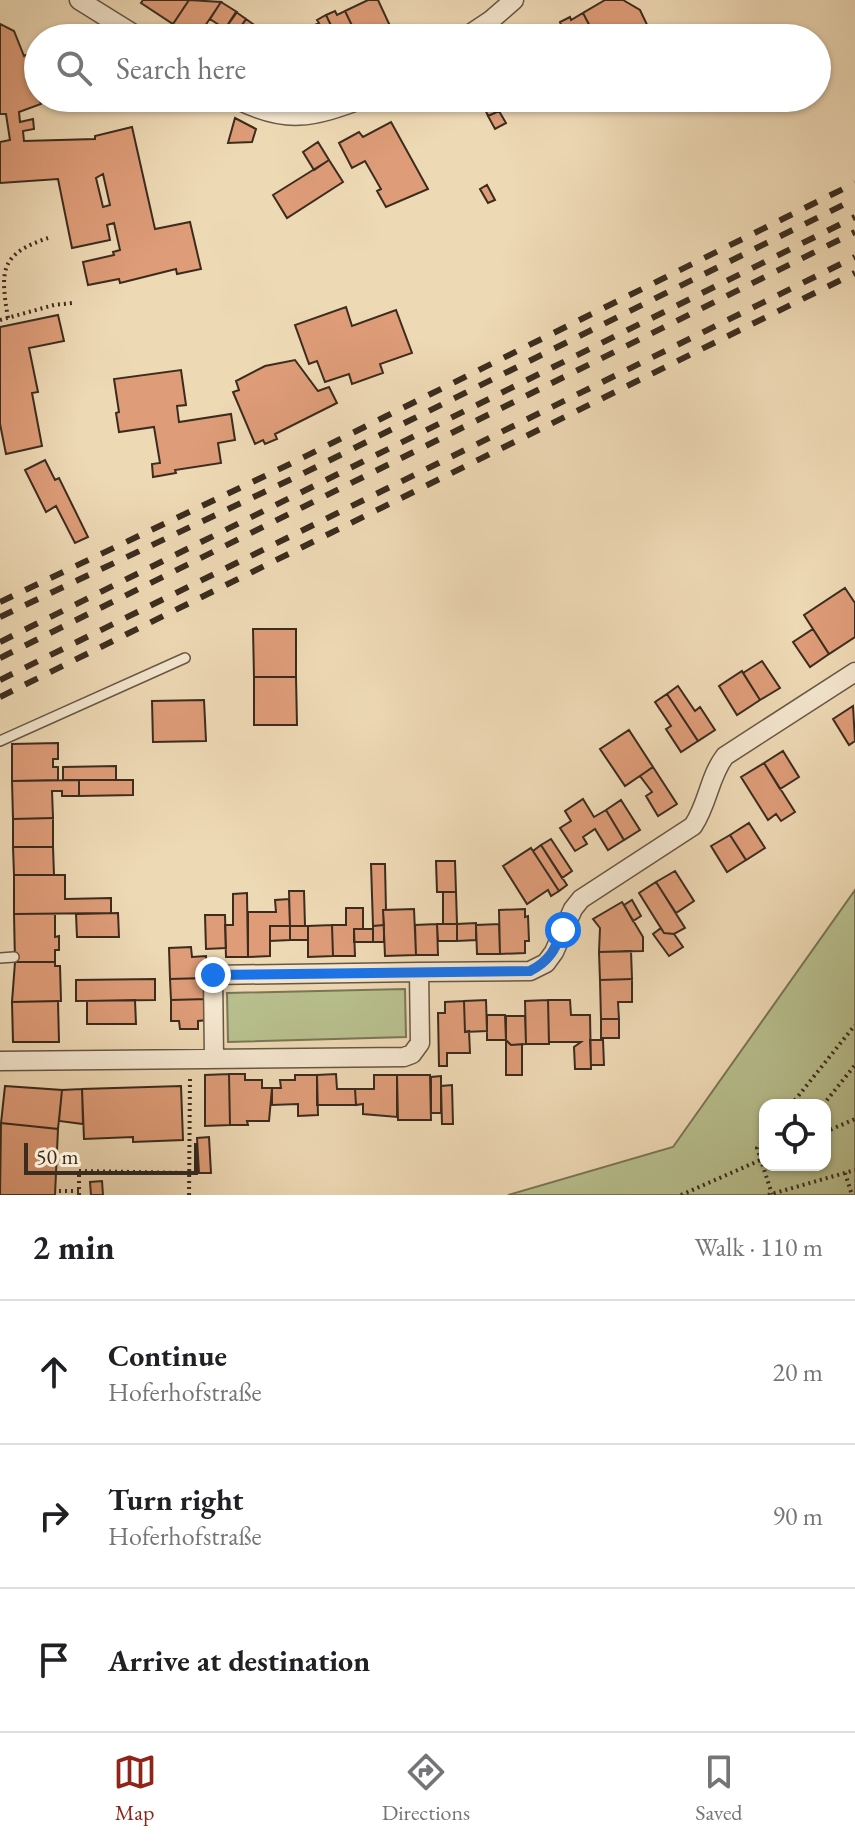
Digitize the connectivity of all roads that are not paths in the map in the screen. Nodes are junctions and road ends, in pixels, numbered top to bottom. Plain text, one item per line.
1 (79, 0) edge
2 (514, 0) edge
3 (118, 24) edge
4 (485, 24) edge
5 (263, 112) edge
6 (320, 112) edge
7 (185, 658) dead end
8 (855, 672) edge
9 (0, 741) edge
10 (14, 957) dead end
11 (0, 958) edge
12 (419, 972) junction
13 (214, 1059) junction
14 (0, 1061) edge

1 - 3 street
2 - 4 street
5 - 6 street
7 - 9 lane
8 - 12 street
10 - 11 lane
12 - 13 street
12 - 13 street
13 - 14 street

